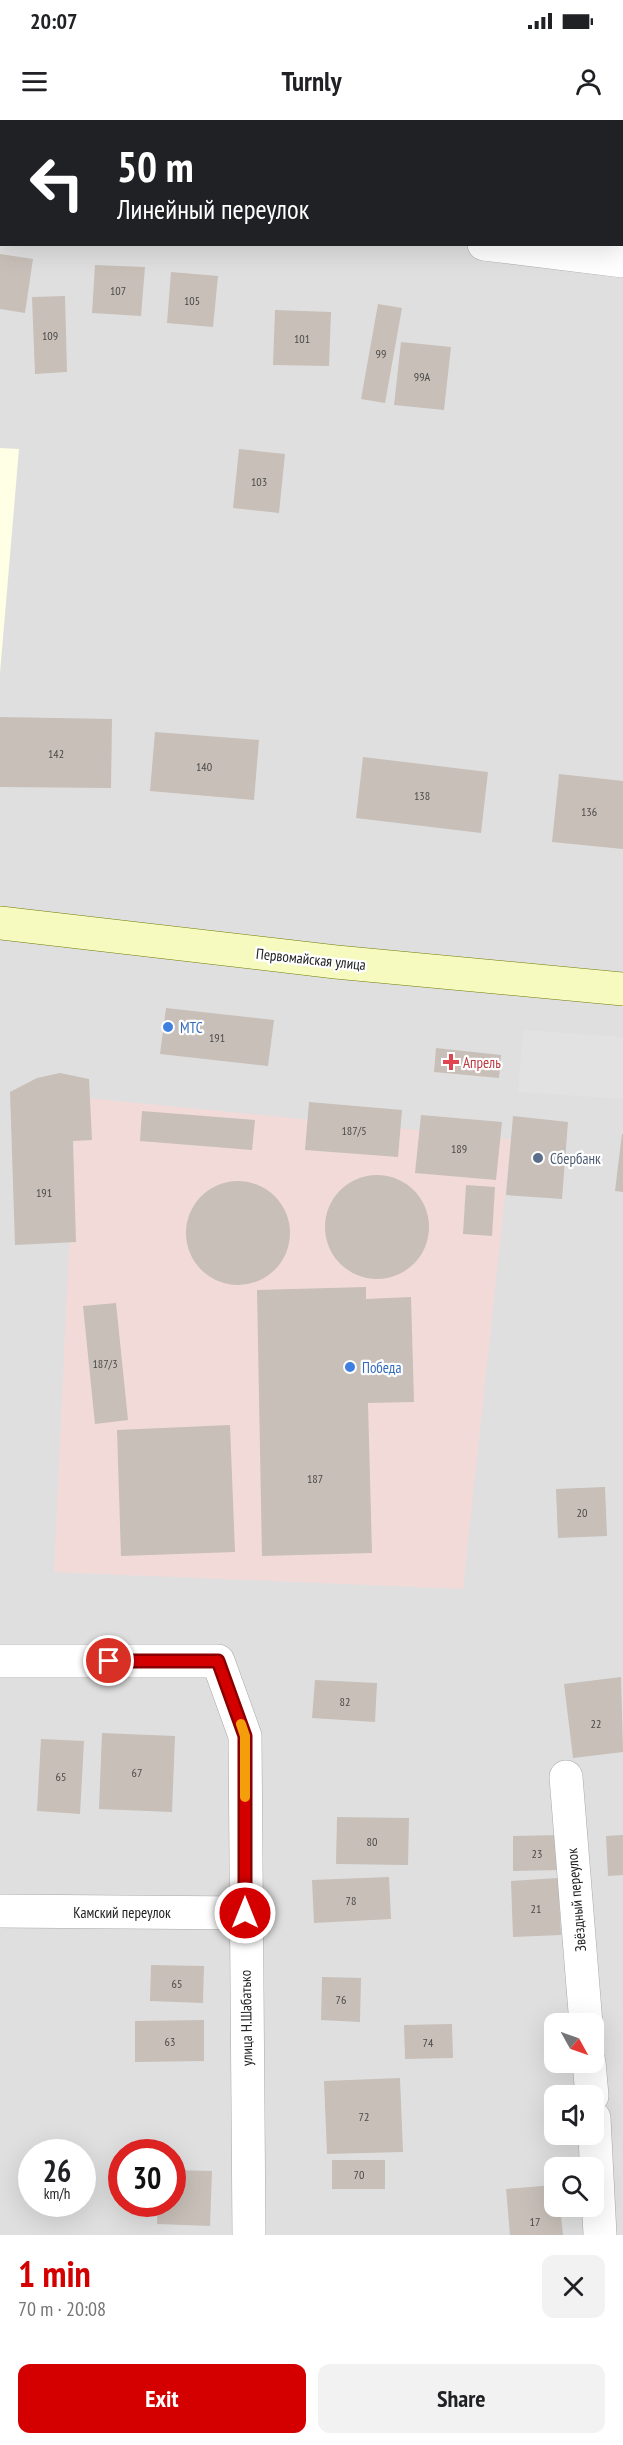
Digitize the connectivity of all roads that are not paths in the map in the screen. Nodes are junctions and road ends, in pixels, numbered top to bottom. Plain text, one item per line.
1 (500, 246) edge
2 (623, 261) edge
3 (0, 923) edge
4 (623, 989) edge
5 (0, 1661) edge
6 (566, 1777) dead end
7 (0, 1911) edge
8 (245, 1913) junction
9 (585, 2013) edge
10 (603, 2145) edge
11 (610, 2168) edge
12 (249, 2235) edge
13 (600, 2235) edge

1 - 2 street
3 - 4 main road, Первомайская улица
5 - 8 street, улица Н.Шабатько
6 - 9 street, Звёздный переулок
7 - 8 street, Камский переулок
8 - 12 street, улица Н.Шабатько
10 - 11 street
11 - 13 street

